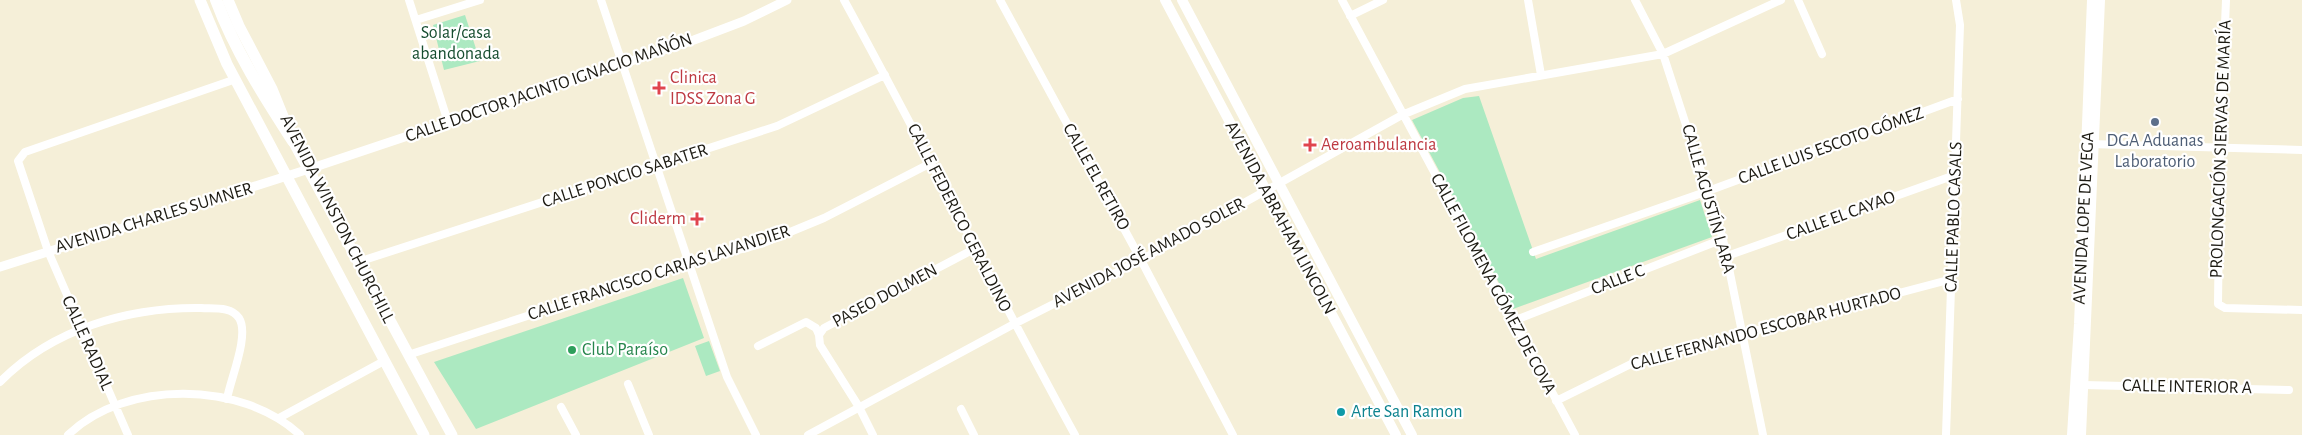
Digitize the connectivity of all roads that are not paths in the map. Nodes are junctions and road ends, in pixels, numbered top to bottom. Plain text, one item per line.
1 (200, 0) edge
2 (216, 0) edge
3 (228, 0) edge
4 (409, 0) edge
5 (480, 0) edge
6 (601, 0) edge
7 (787, 0) edge
8 (844, 0) edge
9 (1000, 0) edge
10 (1164, 0) edge
11 (1182, 0) edge
12 (1342, 0) edge
13 (1383, 0) edge
14 (1528, 0) edge
15 (1635, 0) edge
16 (1781, 0) edge
17 (1798, 0) edge
18 (1956, 0) edge
19 (2092, 0) edge
20 (2100, 0) edge
21 (2226, 0) edge
22 (1350, 16) junction
23 (416, 20) junction
24 (1663, 54) junction
25 (1822, 54) dead end
26 (623, 64) junction
27 (885, 75) junction
28 (1541, 75) junction
29 (236, 79) junction
30 (1958, 99) junction
31 (1402, 114) junction
32 (448, 122) junction
33 (293, 141) junction
34 (2091, 144) junction
35 (2220, 147) junction
36 (2302, 150) edge
37 (931, 163) junction
38 (656, 165) junction
39 (309, 169) junction
40 (1955, 175) junction
41 (287, 176) junction
42 (1278, 185) junction
43 (1265, 191) junction
44 (1708, 191) junction
45 (1724, 240) junction
46 (976, 248) junction
47 (48, 251) junction
48 (1534, 252) dead end
49 (1727, 256) junction
50 (1141, 260) junction
51 (358, 262) junction
52 (688, 264) junction
53 (0, 266) edge
54 (1952, 279) junction
55 (2302, 310) edge
56 (1513, 321) junction
57 (1014, 324) junction
58 (80, 328) junction
59 (1742, 333) junction
60 (819, 335) junction
61 (758, 346) dead end
62 (408, 355) junction
63 (384, 361) junction
64 (0, 382) edge
65 (628, 384) dead end
66 (2084, 385) junction
67 (2289, 390) dead end
68 (227, 399) junction
69 (1556, 401) junction
70 (115, 407) junction
71 (561, 407) dead end
72 (859, 407) junction
73 (961, 409) dead end
74 (279, 418) junction
75 (1410, 434) edge
76 (68, 435) edge
77 (128, 435) edge
78 (300, 435) edge
79 (424, 435) edge
80 (452, 435) edge
81 (576, 435) edge
82 (649, 435) edge
83 (756, 435) edge
84 (808, 435) edge
85 (873, 435) edge
86 (974, 435) edge
87 (1076, 435) edge
88 (1233, 435) edge
89 (1396, 435) edge
90 (1575, 435) edge
91 (1763, 435) edge
92 (1946, 435) edge
93 (2072, 435) edge
94 (2081, 435) edge

1 - 29 main road, AVENIDA WINSTON CHURCHILL
2 - 33 highway
3 - 33 main road, AVENIDA WINSTON CHURCHILL
4 - 23 street
5 - 23 street
6 - 26 street
7 - 26 street, CALLE DOCTOR JACINTO IGNACIO MAÑÓN
8 - 27 street, CALLE FEDERICO GERALDINO
9 - 50 street, CALLE EL RETIRO
10 - 43 main road, AVENIDA ABRAHAM LINCOLN
11 - 42 main road, AVENIDA ABRAHAM LINCOLN
12 - 22 street, CALLE FILOMENA GÓMEZ DE COVA
13 - 22 street
14 - 28 street
15 - 24 street, CALLE AGUSTÍN LARA
16 - 24 street, AVENIDA JOSÉ AMADO SOLER
17 - 25 street
18 - 30 street, CALLE PABLO CASALS
19 - 34 main road, AVENIDA LOPE DE VEGA
20 - 34 main road, AVENIDA LOPE DE VEGA
21 - 35 street, PROLONGACIÓN SIERVAS DE MARÍA
22 - 31 street, CALLE FILOMENA GÓMEZ DE COVA
23 - 32 street
24 - 28 street, AVENIDA JOSÉ AMADO SOLER
24 - 44 street, CALLE AGUSTÍN LARA
26 - 32 street, CALLE DOCTOR JACINTO IGNACIO MAÑÓN
26 - 38 street
27 - 37 street, CALLE FEDERICO GERALDINO
27 - 38 street, CALLE PONCIO SABATER
28 - 31 street, AVENIDA JOSÉ AMADO SOLER
29 - 41 main road, AVENIDA WINSTON CHURCHILL
29 - 47 street, CALLE RADIAL
30 - 40 street, CALLE PABLO CASALS
30 - 44 street, CALLE LUIS ESCOTO GÓMEZ
31 - 42 street, AVENIDA JOSÉ AMADO SOLER
31 - 56 street, CALLE FILOMENA GÓMEZ DE COVA
32 - 39 street, CALLE DOCTOR JACINTO IGNACIO MAÑÓN
33 - 39 main road, AVENIDA WINSTON CHURCHILL
34 - 35 street
34 - 66 main road, AVENIDA LOPE DE VEGA
34 - 93 main road, AVENIDA LOPE DE VEGA
35 - 36 street
35 - 55 street, PROLONGACIÓN SIERVAS DE MARÍA
37 - 46 street, CALLE FEDERICO GERALDINO
37 - 52 street, CALLE FRANCISCO CARIAS LAVANDIER
38 - 51 street, CALLE PONCIO SABATER
38 - 52 street
39 - 41 street, AVENIDA CHARLES SUMNER
39 - 51 main road, AVENIDA WINSTON CHURCHILL
40 - 49 street, CALLE EL CAYAO
40 - 54 street, CALLE PABLO CASALS
41 - 47 street, AVENIDA CHARLES SUMNER
41 - 63 main road, AVENIDA WINSTON CHURCHILL
42 - 43 street, AVENIDA JOSÉ AMADO SOLER
42 - 75 main road, AVENIDA ABRAHAM LINCOLN
43 - 50 street, AVENIDA JOSÉ AMADO SOLER
43 - 89 main road, AVENIDA ABRAHAM LINCOLN
44 - 45 street, CALLE AGUSTÍN LARA
44 - 48 street, CALLE LUIS ESCOTO GÓMEZ
45 - 49 street, CALLE AGUSTÍN LARA
45 - 56 street, CALLE C
46 - 57 street, CALLE FEDERICO GERALDINO
46 - 60 street, PASEO DOLMEN
47 - 53 street, AVENIDA CHARLES SUMNER
47 - 58 street, CALLE RADIAL
49 - 59 street, CALLE AGUSTÍN LARA
50 - 57 street, AVENIDA JOSÉ AMADO SOLER
50 - 88 street, CALLE EL RETIRO
51 - 62 main road, AVENIDA WINSTON CHURCHILL
52 - 62 street, CALLE FRANCISCO CARIAS LAVANDIER
52 - 83 street
54 - 59 street, CALLE FERNANDO ESCOBAR HURTADO
54 - 92 street, CALLE PABLO CASALS
56 - 69 street, CALLE FILOMENA GÓMEZ DE COVA
57 - 72 street, AVENIDA JOSÉ AMADO SOLER
57 - 87 street, CALLE FEDERICO GERALDINO
58 - 64 street
58 - 68 street
58 - 70 street, CALLE RADIAL
59 - 69 street, CALLE FERNANDO ESCOBAR HURTADO
59 - 91 street, CALLE AGUSTÍN LARA
60 - 61 street
60 - 72 street, PASEO DOLMEN
62 - 80 main road, AVENIDA WINSTON CHURCHILL
63 - 74 street
63 - 79 main road, AVENIDA WINSTON CHURCHILL
65 - 82 street
66 - 67 street, CALLE INTERIOR A
66 - 94 main road, AVENIDA LOPE DE VEGA
68 - 70 street
68 - 74 street
69 - 90 street, CALLE FILOMENA GÓMEZ DE COVA
70 - 76 street
70 - 77 street, CALLE RADIAL
71 - 81 street
72 - 84 street, AVENIDA JOSÉ AMADO SOLER
72 - 85 street, PASEO DOLMEN
73 - 86 street
74 - 78 street

